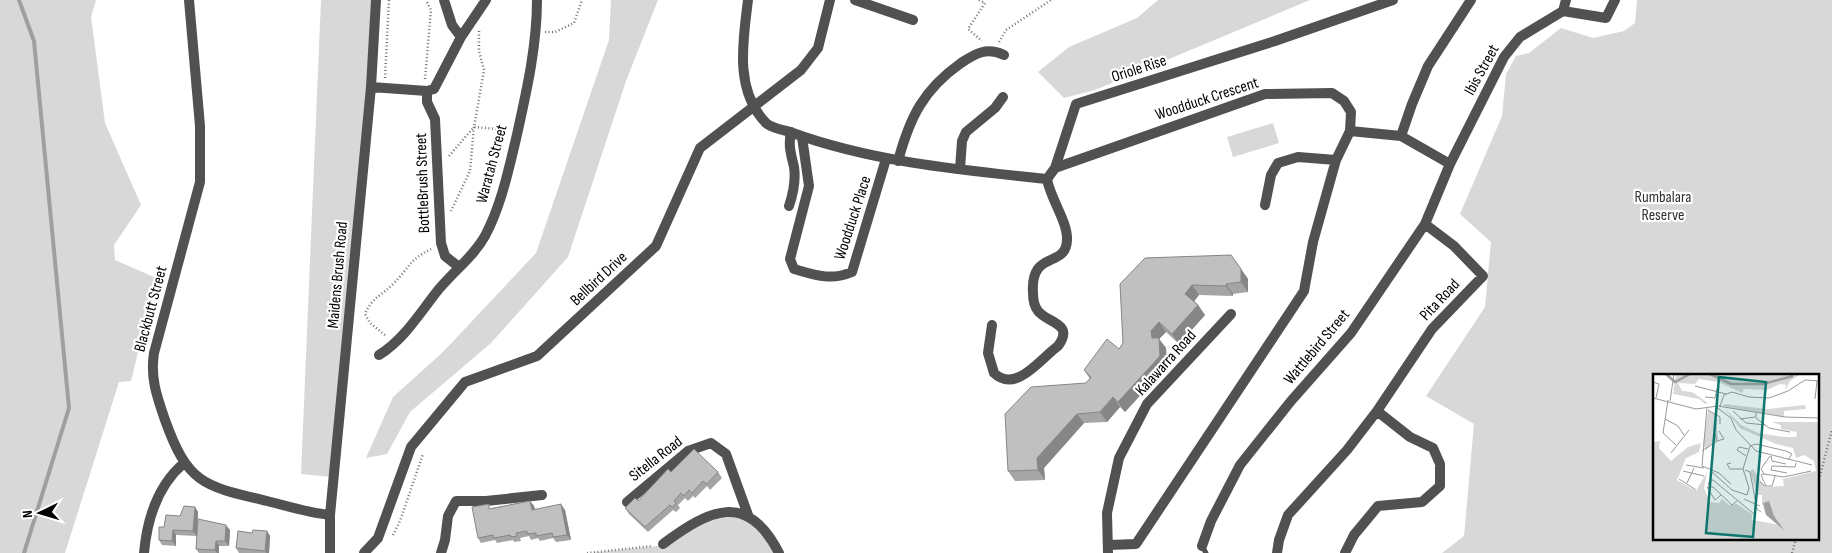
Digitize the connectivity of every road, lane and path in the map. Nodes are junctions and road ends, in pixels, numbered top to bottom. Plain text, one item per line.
1 (189, 0) edge
2 (376, 0) edge
3 (389, 0) edge
4 (426, 0) edge
5 (444, 0) edge
6 (537, 0) edge
7 (582, 0) edge
8 (748, 0) edge
9 (830, 0) edge
10 (855, 0) edge
11 (979, 0) edge
12 (1051, 0) edge
13 (1394, 0) edge
14 (1471, 0) edge
15 (1566, 0) edge
16 (1615, 0) edge
17 (484, 2) edge
18 (1563, 11) junction
19 (913, 20) dead end
20 (535, 32) junction
21 (462, 37) junction
22 (999, 53) junction
23 (371, 87) junction
24 (385, 88) junction
25 (427, 91) junction
26 (1003, 97) dead end
27 (754, 107) junction
28 (517, 131) junction
29 (1350, 131) junction
30 (791, 132) junction
31 (1401, 136) junction
32 (802, 137) junction
33 (886, 159) junction
34 (1336, 160) junction
35 (898, 161) junction
36 (1450, 164) junction
37 (1055, 168) junction
38 (960, 169) junction
39 (1047, 179) junction
40 (1265, 205) dead end
41 (789, 206) dead end
42 (1425, 224) junction
43 (459, 267) junction
44 (1231, 314) dead end
45 (992, 325) dead end
46 (379, 355) dead end
47 (1377, 410) junction
48 (1832, 430) edge
49 (423, 454) dead end
50 (184, 463) junction
51 (1820, 475) edge
52 (542, 495) dead end
53 (627, 502) dead end
54 (330, 515) junction
55 (748, 515) junction
56 (1796, 540) edge
57 (389, 541) dead end
58 (663, 544) joint
59 (1108, 549) edge
60 (1204, 550) edge
61 (144, 553) edge
62 (330, 553) edge
63 (364, 553) edge
64 (441, 553) edge
65 (587, 553) edge
66 (779, 553) edge
67 (1277, 553) edge
68 (1344, 553) edge
69 (1792, 553) edge

1 - 50 street, Blackbutt Street
2 - 23 street, Maidens Brush Road
3 - 24 path
4 - 25 path
5 - 21 street
6 - 20 street, Waratah Street
7 - 20 path
8 - 27 street
9 - 27 street, Bellbird Drive
10 - 19 street
11 - 22 path
12 - 22 path
13 - 37 street, Oriole Rise
14 - 31 street
15 - 18 street
16 - 18 street
17 - 21 street
17 - 28 path
18 - 36 street, Ibis Street
20 - 28 street, Waratah Street
21 - 25 street
22 - 35 street
23 - 24 street
23 - 54 street, Maidens Brush Road
24 - 25 street
25 - 43 street, BottleBrush Street
26 - 38 street
27 - 30 street
27 - 63 street, Bellbird Drive
28 - 43 street, Waratah Street
29 - 31 street
29 - 34 street
29 - 37 street, Woodduck Crescent
30 - 32 street
30 - 41 street
31 - 36 street
32 - 33 street
32 - 33 street, Woodduck Place
33 - 35 street
34 - 40 street
34 - 59 street
35 - 38 street
36 - 42 street, Wattlebird Street
37 - 39 street
38 - 39 street
39 - 45 street
42 - 47 street, Pita Road
42 - 60 street, Wattlebird Street
43 - 46 street, Waratah Street
44 - 59 street, Kalawarra Road
47 - 67 street, Pita Road
47 - 68 street
48 - 51 path
49 - 57 path
50 - 54 street, Blackbutt Street
50 - 61 street
52 - 64 street
53 - 55 street, Sitella Road
54 - 62 street, Maidens Brush Road
55 - 58 street
55 - 66 street, Sitella Road
56 - 69 path
58 - 65 path

